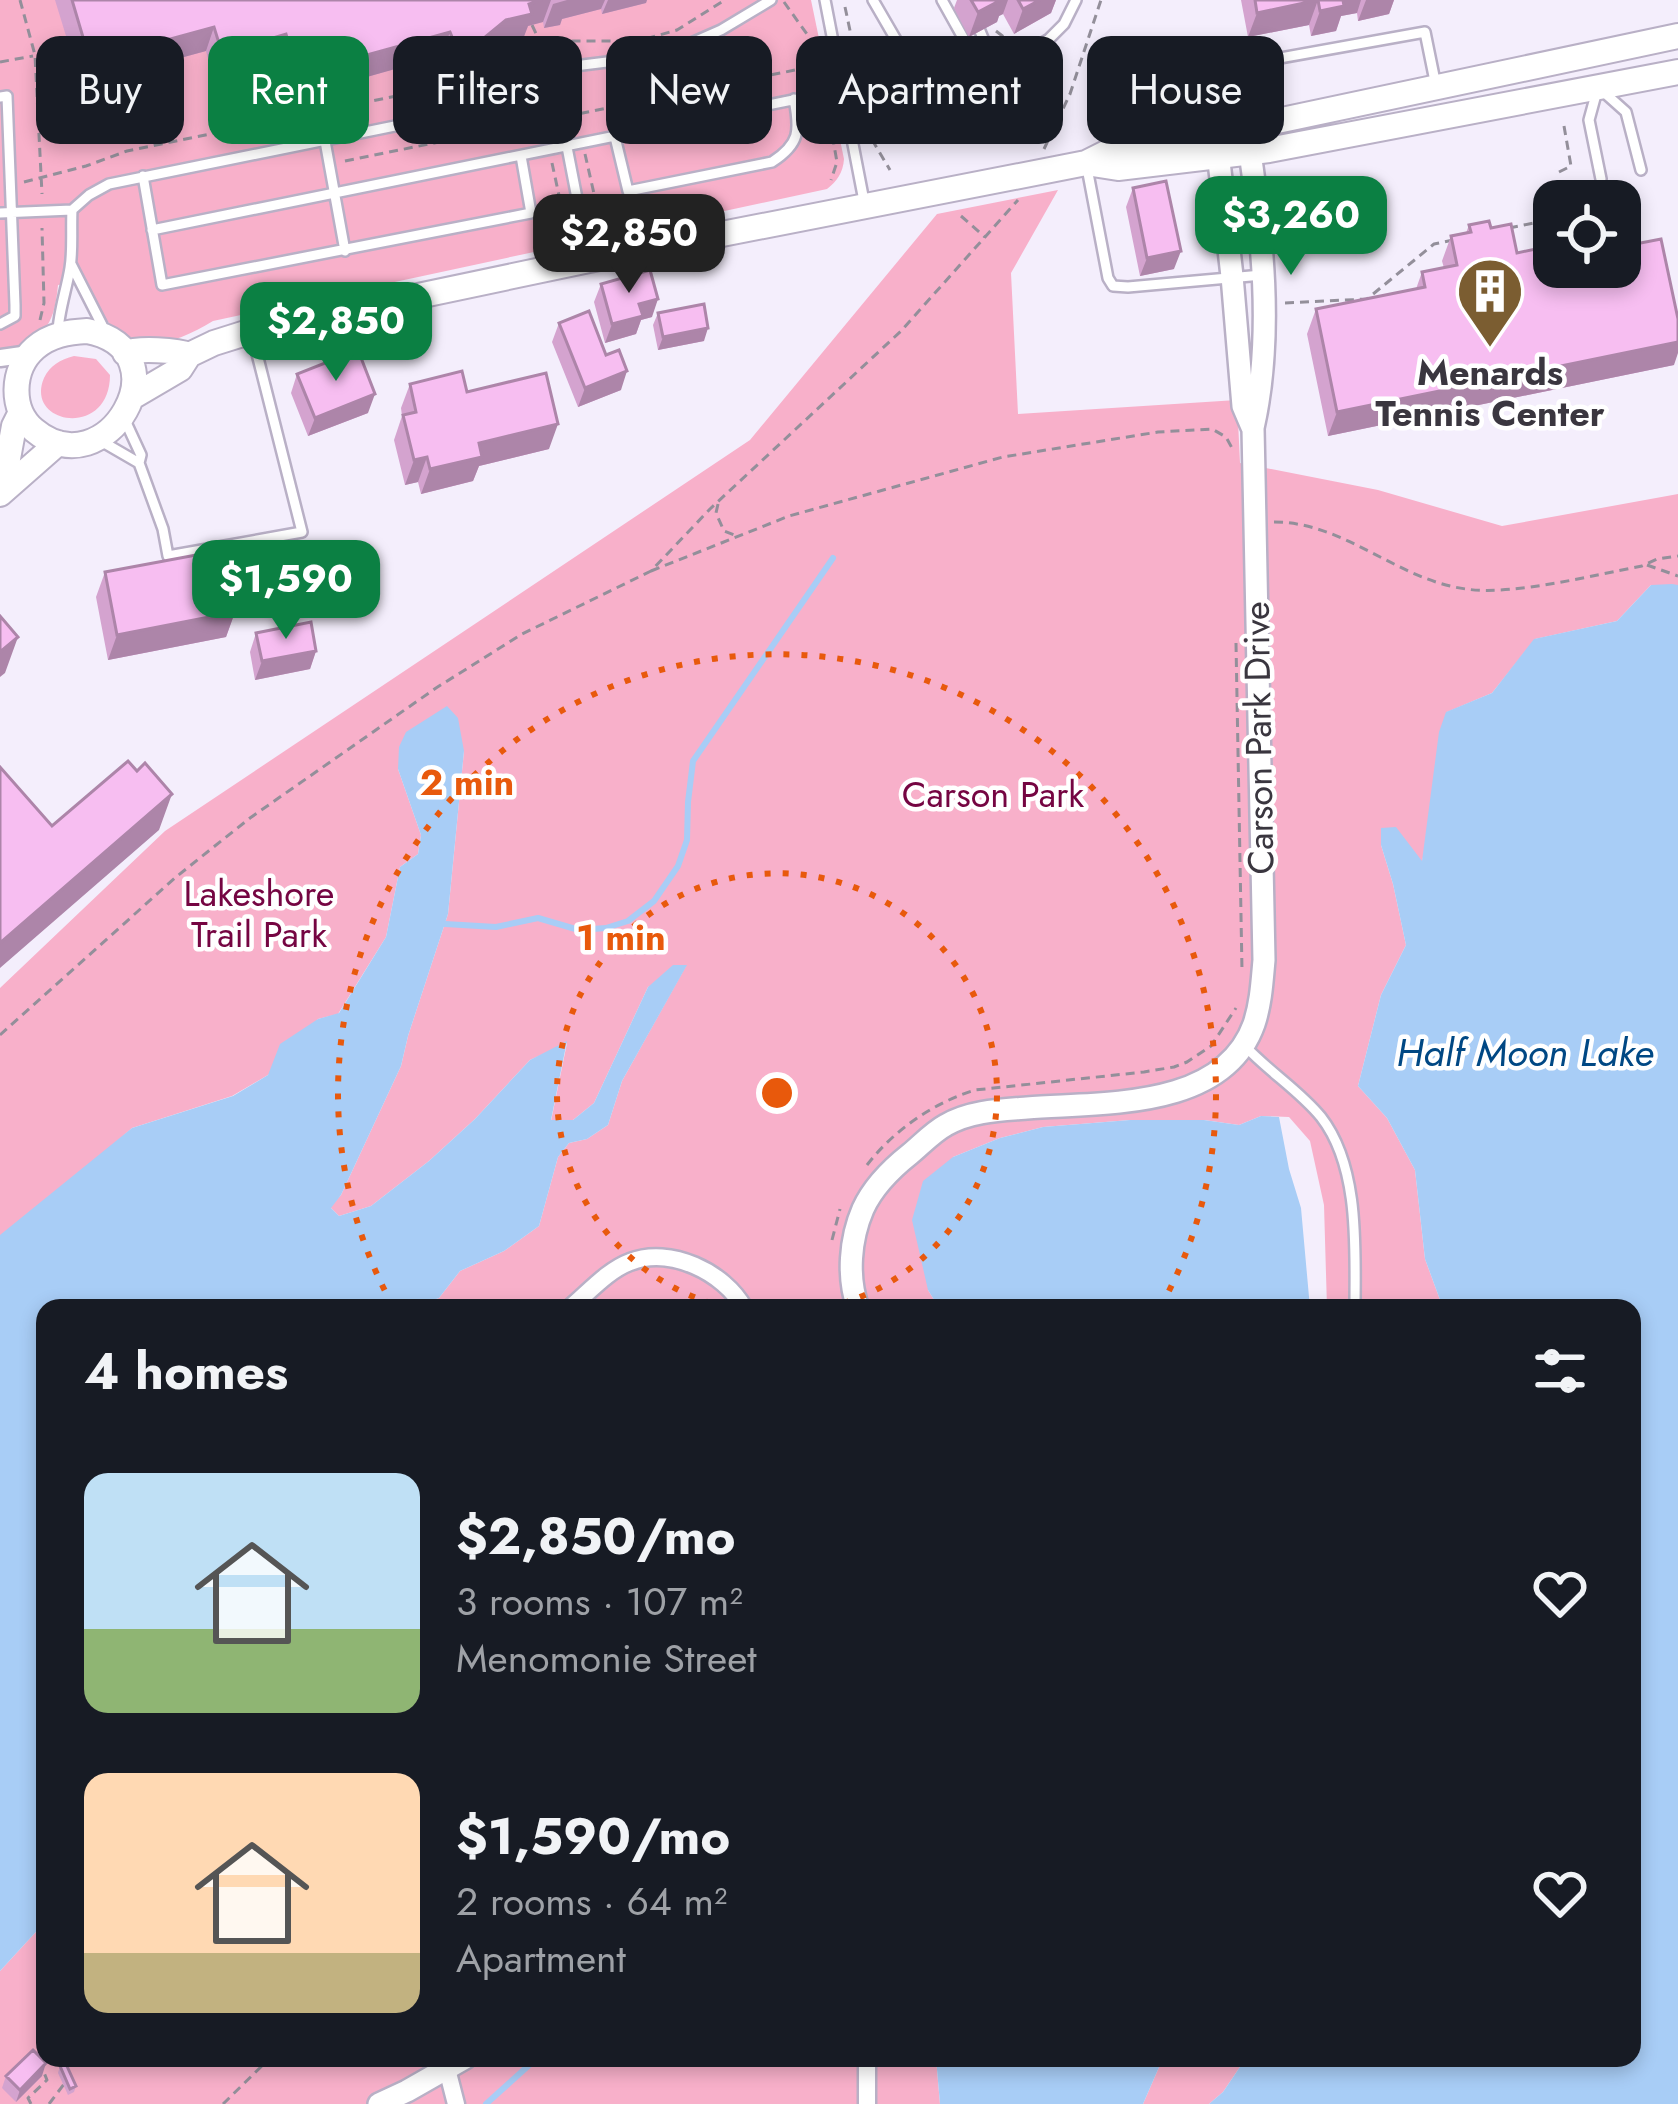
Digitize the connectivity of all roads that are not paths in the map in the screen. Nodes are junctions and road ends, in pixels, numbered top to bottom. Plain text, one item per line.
1 (771, 0) edge
2 (827, 0) edge
3 (873, 0) edge
4 (942, 0) edge
5 (1076, 0) edge
6 (980, 31) edge
7 (833, 36) edge
8 (894, 36) edge
9 (962, 36) edge
10 (982, 36) edge
11 (1052, 36) edge
12 (1678, 36) edge
13 (1590, 53) junction
14 (1284, 57) edge
15 (582, 64) edge
16 (1678, 73) edge
17 (1436, 86) junction
18 (1598, 87) junction
19 (0, 97) edge
20 (794, 99) joint
21 (772, 104) edge
22 (1284, 130) edge
23 (1284, 137) edge
24 (606, 139) edge
25 (309, 144) edge
26 (326, 144) edge
27 (617, 144) edge
28 (853, 144) edge
29 (1200, 144) edge
30 (1217, 144) edge
31 (1248, 144) edge
32 (567, 147) junction
33 (521, 156) junction
34 (1086, 163) junction
35 (1640, 170) dead end
36 (143, 176) junction
37 (1601, 179) dead end
38 (336, 193) junction
39 (865, 204) junction
40 (72, 210) junction
41 (6, 212) edge
42 (152, 230) junction
43 (345, 251) junction
44 (589, 260) junction
45 (71, 264) junction
46 (1262, 275) junction
47 (1232, 276) junction
48 (0, 324) edge
49 (48, 328) junction
50 (252, 331) junction
51 (101, 334) junction
52 (125, 353) junction
53 (29, 354) junction
54 (189, 355) junction
55 (0, 358) edge
56 (12, 402) edge
57 (129, 406) junction
58 (1253, 428) junction
59 (96, 439) junction
60 (58, 442) junction
61 (139, 463) junction
62 (1, 492) edge
63 (1244, 1045) junction
64 (581, 1299) edge
65 (739, 1299) edge
66 (857, 1299) edge
67 (1355, 1299) edge
68 (452, 2067) edge
69 (456, 2067) edge
70 (868, 2067) edge
71 (410, 2098) edge
72 (379, 2104) edge
73 (456, 2104) edge
74 (868, 2104) edge

1 - 15 lane
2 - 7 lane
3 - 8 lane
4 - 9 lane
5 - 11 lane
6 - 10 lane
12 - 13 main road
13 - 17 main road
13 - 18 lane
14 - 17 lane
16 - 18 main road
17 - 22 main road
18 - 23 main road
18 - 35 lane
18 - 37 lane
19 - 41 lane
20 - 21 lane
20 - 27 lane
24 - 32 lane
25 - 36 lane
26 - 38 lane
28 - 39 lane
29 - 34 main road
30 - 47 street, Carson Park Drive
31 - 46 street, Carson Park Drive
32 - 33 lane
32 - 44 lane
33 - 38 lane
33 - 43 lane
34 - 39 main road
34 - 47 lane
36 - 40 lane
36 - 42 lane
38 - 42 lane
38 - 43 lane
39 - 44 main road
40 - 41 lane
40 - 45 lane
41 - 48 lane
42 - 43 lane
44 - 50 main road
45 - 49 lane
45 - 51 lane
46 - 47 lane
46 - 58 street, Carson Park Drive
47 - 58 street, Carson Park Drive
49 - 51 main road
49 - 53 main road
50 - 54 main road
50 - 61 lane
51 - 52 main road
52 - 54 main road
52 - 57 main road
53 - 55 street
53 - 56 main road
54 - 57 main road
56 - 60 main road
56 - 62 main road
57 - 59 main road
57 - 61 lane
58 - 63 street, Carson Park Drive
59 - 60 main road
59 - 61 lane
60 - 62 main road
63 - 66 street
63 - 67 lane
64 - 65 street
68 - 71 street
69 - 73 street
70 - 74 street
71 - 72 street

